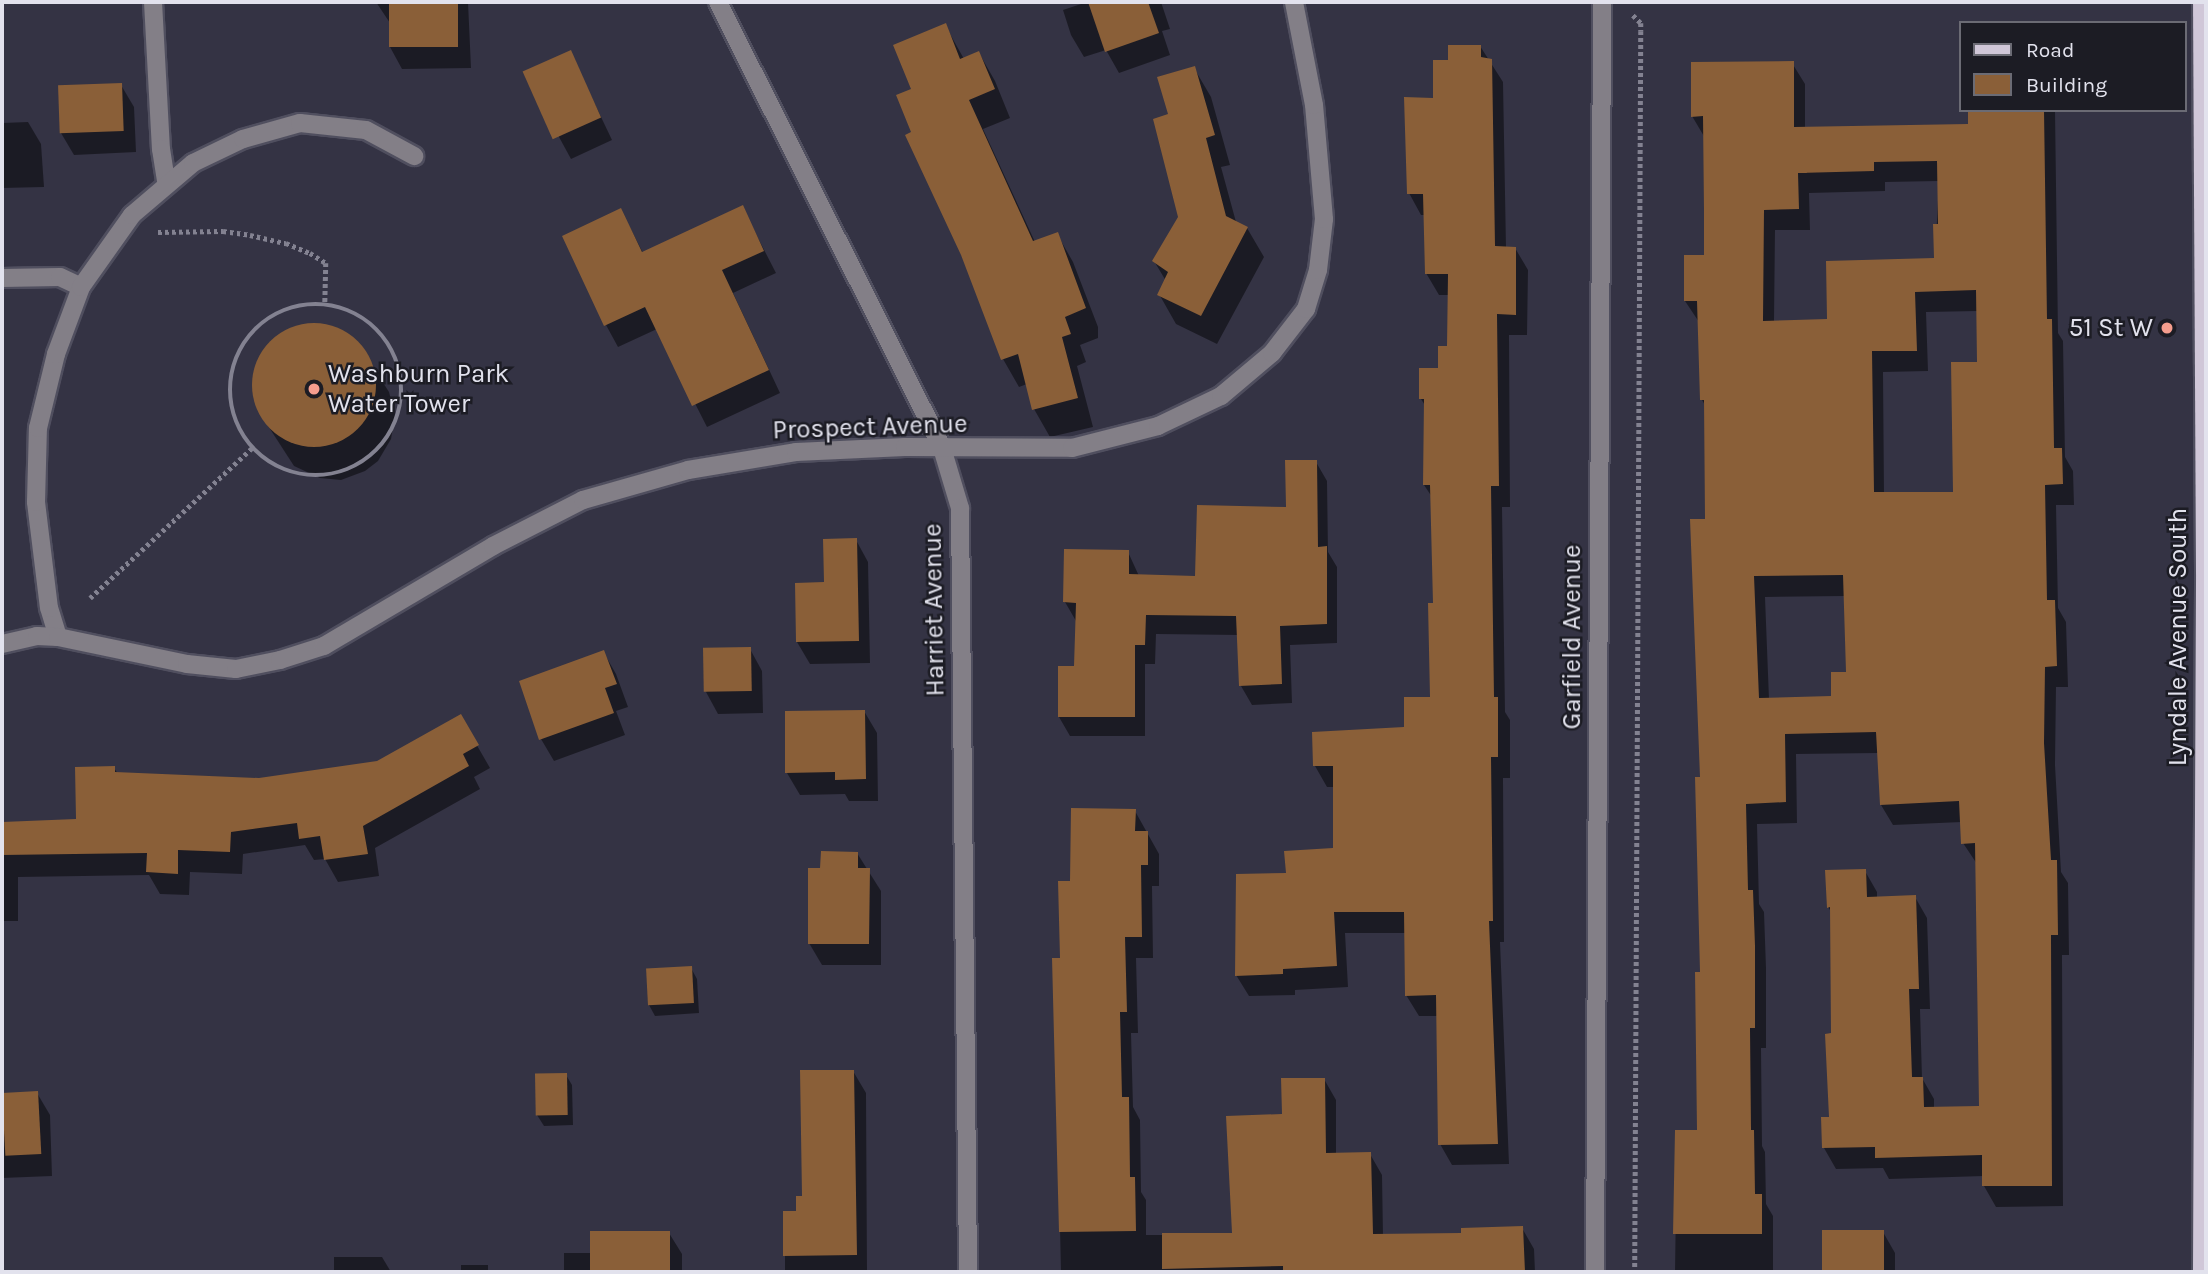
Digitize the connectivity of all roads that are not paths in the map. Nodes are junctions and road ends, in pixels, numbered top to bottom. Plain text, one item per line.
1 (153, 2) edge
2 (718, 2) edge
3 (1294, 2) edge
4 (1602, 2) edge
5 (2202, 2) edge
6 (414, 156) dead end
7 (167, 185) junction
8 (2205, 214) edge
9 (2, 278) edge
10 (81, 286) junction
11 (942, 448) junction
12 (58, 637) junction
13 (2, 643) edge
14 (968, 1272) edge
15 (1595, 1272) edge
16 (2202, 1272) edge

1 - 7 street
2 - 11 street, Harriet Avenue
3 - 11 street, Prospect Avenue
4 - 15 street, Garfield Avenue
5 - 8 main road, Lyndale Avenue South
6 - 7 street
7 - 10 street
8 - 16 main road, Lyndale Avenue South
9 - 10 street
10 - 12 street
11 - 12 street, Prospect Avenue
11 - 14 street, Harriet Avenue
12 - 13 street, Prospect Avenue

